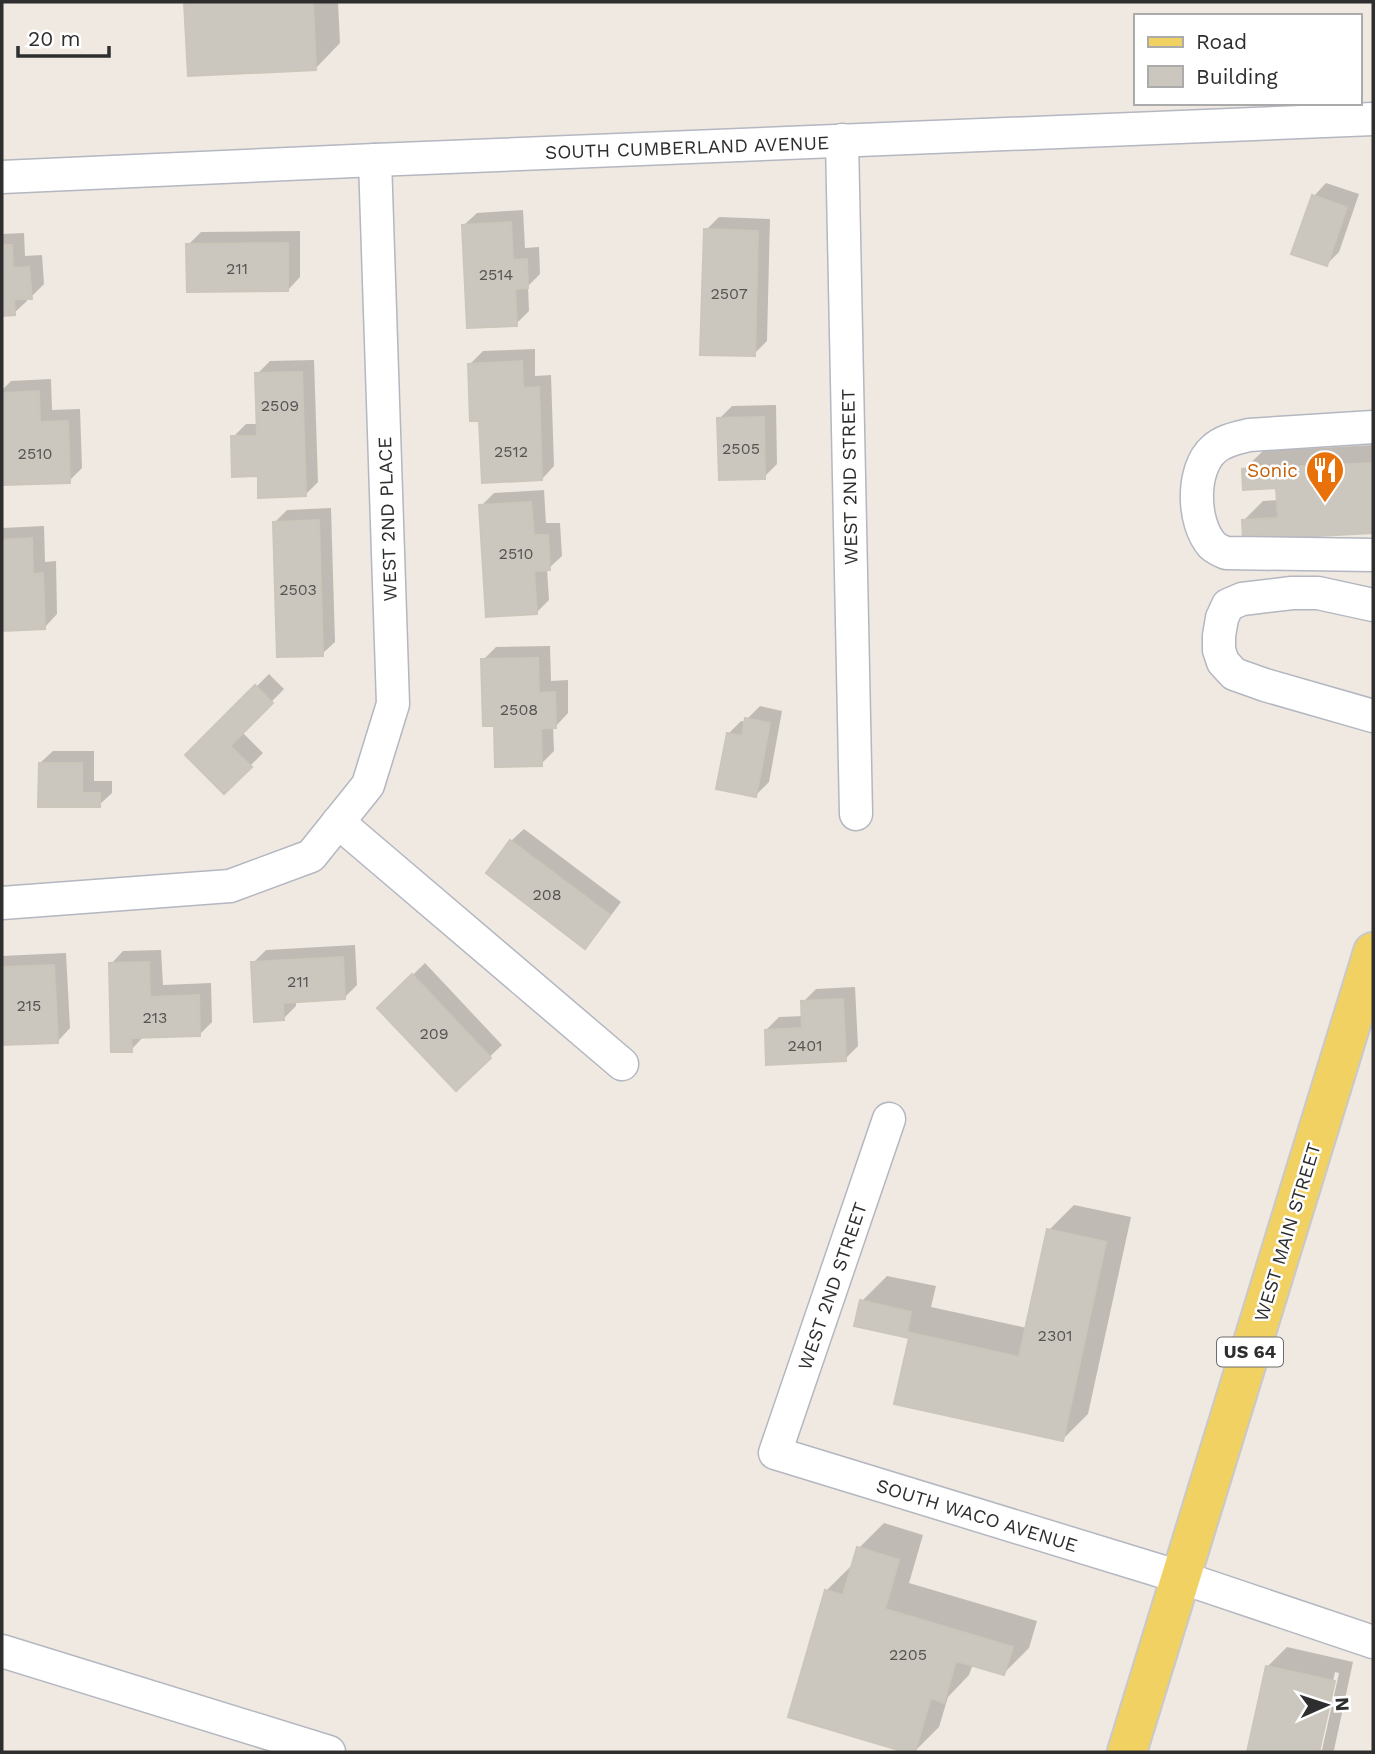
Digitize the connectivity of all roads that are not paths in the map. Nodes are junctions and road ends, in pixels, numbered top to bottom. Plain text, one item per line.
1 (1373, 119) edge
2 (842, 140) junction
3 (375, 160) junction
4 (2, 177) edge
5 (1373, 427) edge
6 (1373, 555) edge
7 (1373, 605) edge
8 (1373, 716) edge
9 (856, 814) dead end
10 (338, 822) junction
11 (2, 903) edge
12 (1373, 952) edge
13 (622, 1064) dead end
14 (889, 1119) dead end
15 (775, 1453) joint
16 (1180, 1577) junction
17 (1373, 1642) edge
18 (2, 1651) edge
19 (329, 1752) edge
20 (1127, 1752) edge

1 - 2 street, SOUTH CUMBERLAND AVENUE
2 - 3 street, SOUTH CUMBERLAND AVENUE
2 - 9 street, WEST 2ND STREET
3 - 4 street, SOUTH CUMBERLAND AVENUE
3 - 10 street, WEST 2ND PLACE
5 - 6 street
7 - 8 street
10 - 11 street, WEST 2ND PLACE
10 - 13 street
12 - 16 main road, WEST MAIN STREET / US 64
14 - 15 street, WEST 2ND STREET
15 - 16 street, SOUTH WACO AVENUE
16 - 17 street, SOUTH WACO AVENUE
16 - 20 main road, WEST MAIN STREET / US 64
18 - 19 street

